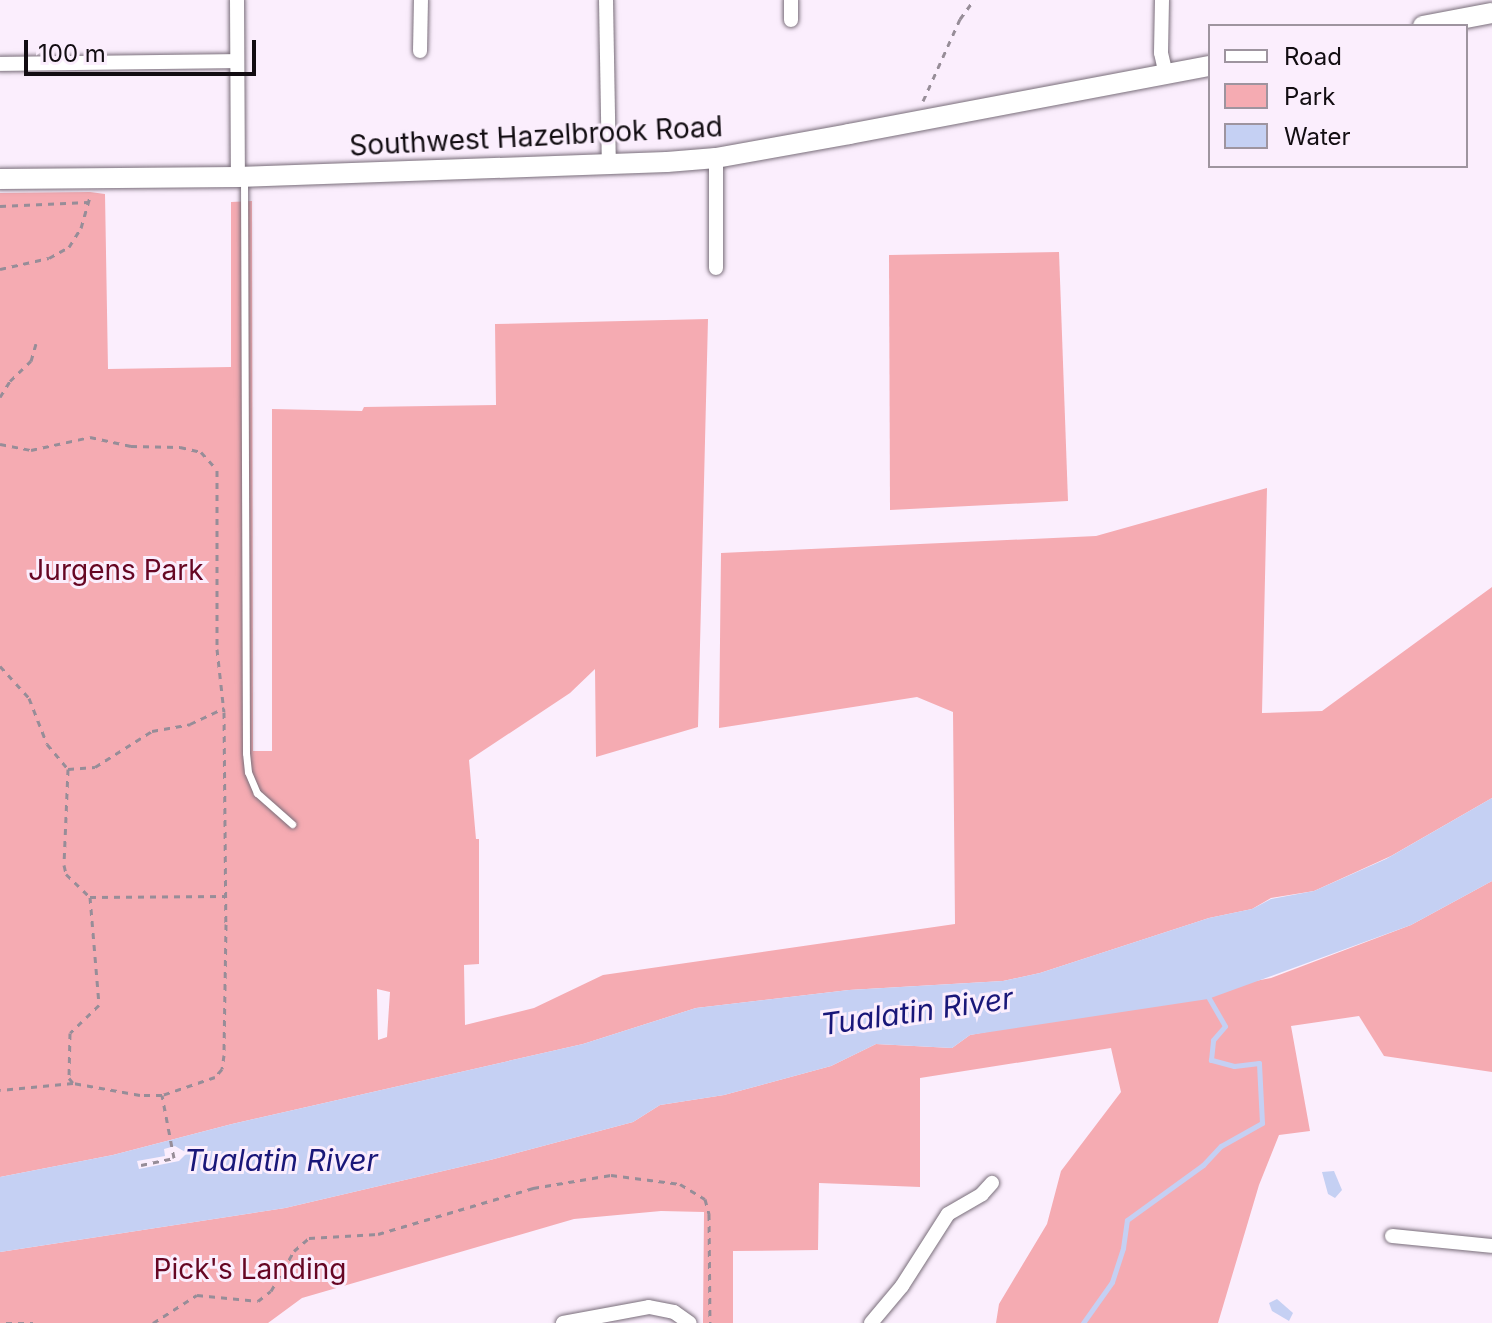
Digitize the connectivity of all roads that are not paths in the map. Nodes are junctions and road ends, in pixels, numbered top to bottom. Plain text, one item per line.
1 (237, 0) edge
2 (421, 0) edge
3 (606, 0) edge
4 (791, 0) edge
5 (1162, 0) edge
6 (1492, 13) edge
7 (791, 20) dead end
8 (1434, 24) edge
9 (420, 51) dead end
10 (236, 61) junction
11 (0, 64) edge
12 (1208, 66) edge
13 (1166, 74) junction
14 (716, 158) junction
15 (609, 164) junction
16 (241, 177) junction
17 (0, 179) edge
18 (716, 268) dead end
19 (292, 824) dead end
20 (992, 1183) dead end
21 (1392, 1236) dead end
22 (1492, 1246) edge
23 (563, 1323) edge
24 (690, 1323) edge
25 (871, 1323) edge

1 - 10 street
2 - 9 street
3 - 15 street
4 - 7 street
5 - 13 street
6 - 8 street
10 - 11 street
10 - 16 street
12 - 13 street, Southwest Hazelbrook Road
13 - 14 street, Southwest Hazelbrook Road
14 - 15 street, Southwest Hazelbrook Road
14 - 18 street
15 - 16 street, Southwest Hazelbrook Road
16 - 17 street, Southwest Hazelbrook Road
16 - 19 lane
20 - 25 street
21 - 22 street
23 - 24 street

